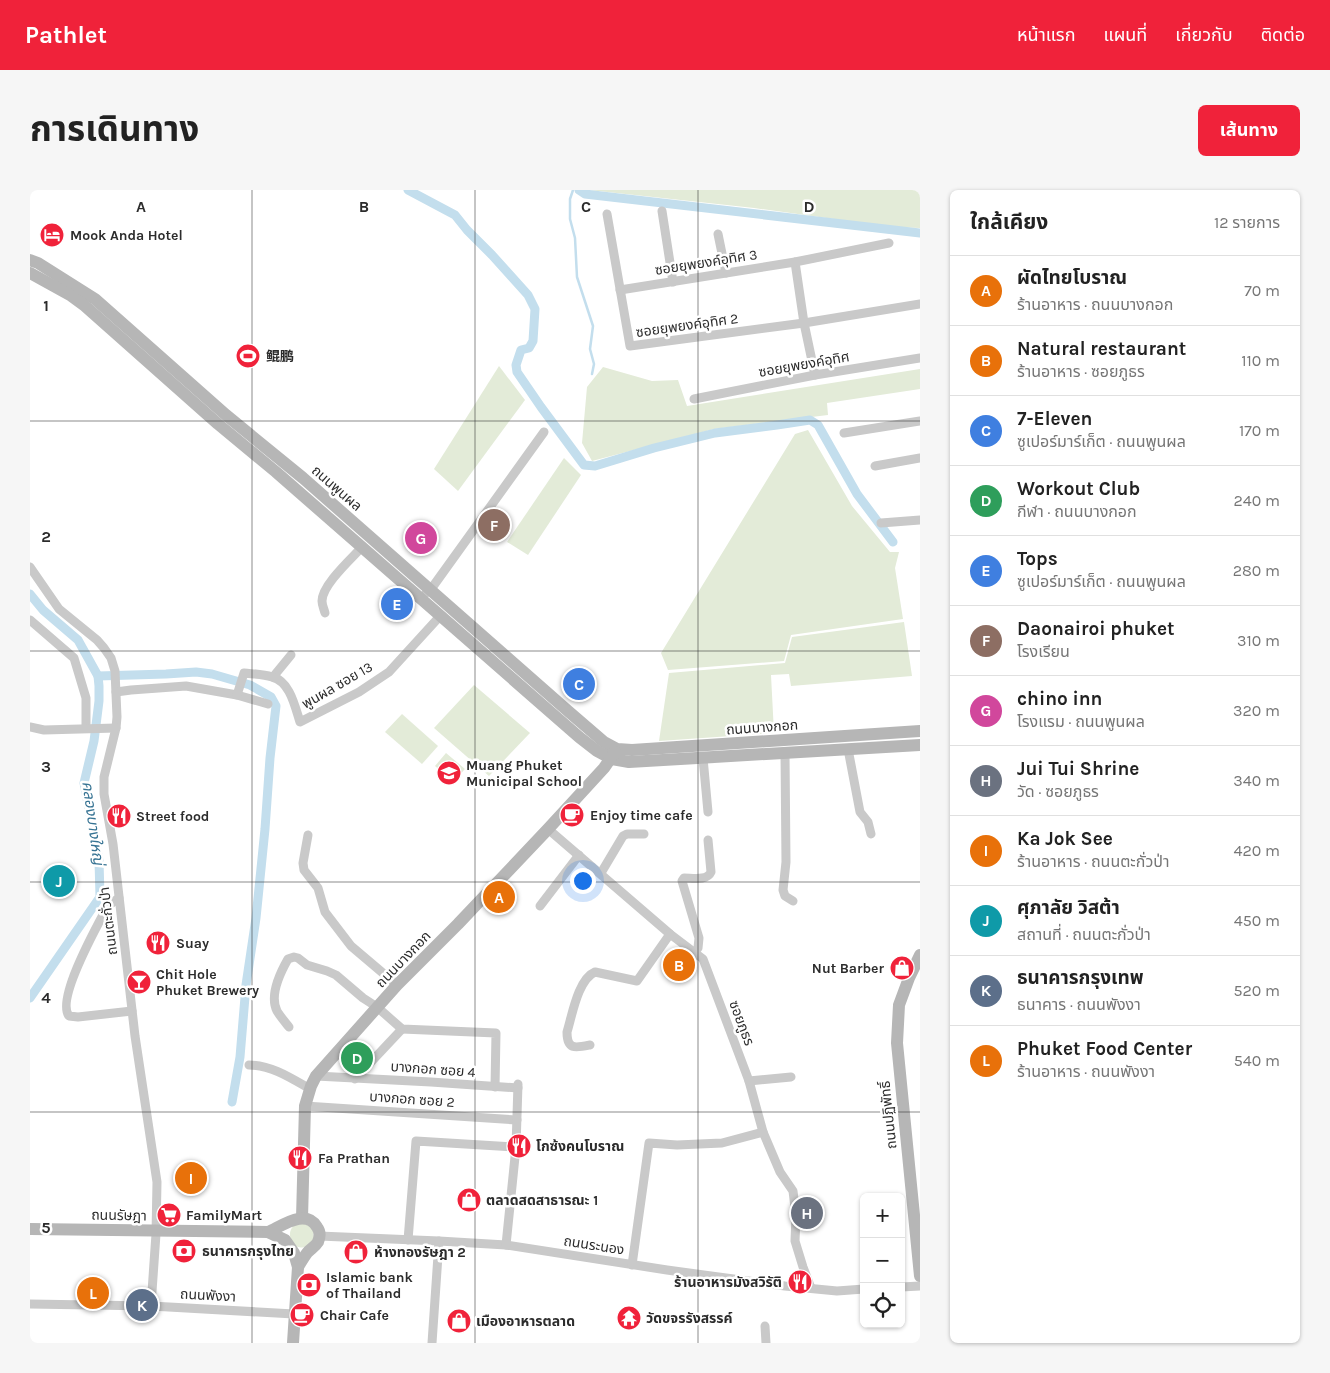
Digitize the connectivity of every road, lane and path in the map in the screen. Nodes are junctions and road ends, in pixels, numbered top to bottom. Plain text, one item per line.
1 (662, 211) dead end
2 (607, 214) dead end
3 (718, 234) dead end
4 (889, 244) dead end
5 (30, 260) edge
6 (795, 262) junction
7 (30, 273) edge
8 (726, 273) junction
9 (672, 282) junction
10 (620, 290) junction
11 (920, 304) edge
12 (804, 323) junction
13 (920, 358) edge
14 (815, 375) junction
15 (694, 399) dead end
16 (920, 421) edge
17 (544, 432) dead end
18 (844, 433) dead end
19 (920, 458) edge
20 (875, 466) dead end
21 (920, 520) edge
22 (881, 523) dead end
23 (362, 547) junction
24 (30, 567) edge
25 (426, 594) junction
26 (325, 613) dead end
27 (441, 615) junction
28 (30, 620) edge
29 (291, 656) dead end
30 (273, 677) junction
31 (116, 692) junction
32 (238, 692) junction
33 (268, 704) dead end
34 (30, 727) edge
35 (86, 728) junction
36 (116, 728) junction
37 (44, 730) junction
38 (920, 731) edge
39 (30, 732) edge
40 (920, 745) edge
41 (848, 749) junction
42 (785, 753) junction
43 (614, 754) junction
44 (703, 758) junction
45 (708, 812) dead end
46 (548, 829) junction
47 (644, 834) dead end
48 (871, 834) dead end
49 (308, 835) dead end
50 (708, 840) dead end
51 (579, 855) junction
52 (601, 873) junction
53 (119, 898) junction
54 (793, 901) dead end
55 (540, 906) dead end
56 (670, 934) junction
57 (694, 953) junction
58 (920, 955) edge
59 (397, 985) junction
60 (377, 1007) junction
61 (132, 1010) junction
62 (289, 1027) dead end
63 (402, 1030) junction
64 (590, 1045) dead end
65 (249, 1065) dead end
66 (316, 1076) junction
67 (792, 1077) dead end
68 (355, 1079) junction
69 (749, 1081) junction
70 (495, 1087) junction
71 (310, 1089) junction
72 (305, 1106) junction
73 (517, 1120) junction
74 (763, 1132) junction
75 (516, 1147) junction
76 (302, 1218) junction
77 (30, 1229) edge
78 (156, 1231) junction
79 (268, 1232) junction
80 (319, 1236) junction
81 (408, 1240) junction
82 (439, 1241) junction
83 (506, 1246) junction
84 (632, 1265) junction
85 (298, 1266) junction
86 (920, 1276) edge
87 (920, 1286) edge
88 (905, 1287) edge
89 (811, 1288) junction
90 (860, 1290) edge
91 (30, 1304) edge
92 (151, 1306) junction
93 (294, 1314) junction
94 (765, 1326) dead end
95 (293, 1343) edge
96 (432, 1343) edge
97 (766, 1343) edge

1 - 9 street
2 - 10 street
3 - 8 street
4 - 6 street, ซอยยุพยงค์อุทิศ 3
5 - 25 main road, ถนนพูนผล
6 - 8 street, ซอยยุพยงค์อุทิศ 3
6 - 12 street
7 - 23 main road, ถนนพูนผล
8 - 9 street, ซอยยุพยงค์อุทิศ 3
9 - 10 street, ซอยยุพยงค์อุทิศ 3
10 - 12 street, ซอยยุพยงค์อุทิศ 2
11 - 12 street
12 - 14 street
13 - 14 street, ซอยยุพยงค์อุทิศ
14 - 15 street, ซอยยุพยงค์อุทิศ
16 - 18 street
17 - 25 street
19 - 20 street
21 - 22 street
23 - 25 main road, ถนนพูนผล
23 - 26 street
24 - 31 street, ถนนตะกั่วป่า
25 - 27 main road, ถนนพูนผล
25 - 43 main road, ถนนพูนผล
27 - 30 street, พูนผล ซอย 13
27 - 43 main road, ถนนพูนผล
28 - 35 street
29 - 30 street
30 - 32 street
31 - 32 street
31 - 36 street, ถนนตะกั่วป่า
32 - 33 street
34 - 37 street
35 - 36 street
35 - 37 street
36 - 53 street, ถนนตะกั่วป่า
37 - 39 street
38 - 43 main road, ถนนบางกอก
40 - 41 main road, ถนนบางกอก
41 - 42 main road, ถนนบางกอก
41 - 48 street
42 - 44 main road, ถนนบางกอก
42 - 54 street
43 - 44 main road, ถนนบางกอก
43 - 46 main road, ถนนบางกอก
44 - 45 street
46 - 51 street, ซอยภูธร
46 - 59 main road, ถนนบางกอก
47 - 52 street
49 - 59 street
50 - 57 street
51 - 52 street, ซอยภูธร
51 - 55 street
52 - 56 street, ซอยภูธร
53 - 61 street, ถนนตะกั่วป่า
53 - 61 street
56 - 57 street, ซอยภูธร
56 - 64 street
57 - 69 street, ซอยภูธร
58 - 86 main road, ถนนปฏิพัทธิ์
59 - 60 main road, ถนนบางกอก
60 - 62 street
60 - 63 street
60 - 66 main road, ถนนบางกอก
61 - 78 street, ถนนตะกั่วป่า
63 - 68 street
63 - 70 street
65 - 71 street
66 - 68 street, บางกอก ซอย 4
66 - 71 main road, ถนนบางกอก
67 - 69 street
68 - 70 street, บางกอก ซอย 4
69 - 74 street, ซอยภูธร
70 - 73 street, บางกอก ซอย 4
71 - 72 main road, ถนนบางกอก
72 - 73 street, บางกอก ซอย 2
72 - 76 main road, ถนนบางกอก
73 - 75 street
74 - 84 street
74 - 89 street, ซอยภูธร
75 - 81 street
75 - 83 street
76 - 79 main road
76 - 80 main road
77 - 78 main road, ถนนรัษฎา
78 - 79 main road, ถนนรัษฎา
78 - 92 street, ถนนตะกั่วป่า
79 - 85 main road
80 - 81 street, ถนนระนอง
80 - 85 main road
81 - 82 street, ถนนระนอง
82 - 83 street, ถนนระนอง
82 - 96 street
83 - 84 street, ถนนระนอง
84 - 89 street, ถนนระนอง
85 - 93 main road
87 - 88 street
89 - 90 street, ถนนระนอง
91 - 92 street, ถนนพังงา
92 - 93 street, ถนนพังงา
93 - 95 main road
94 - 97 street

